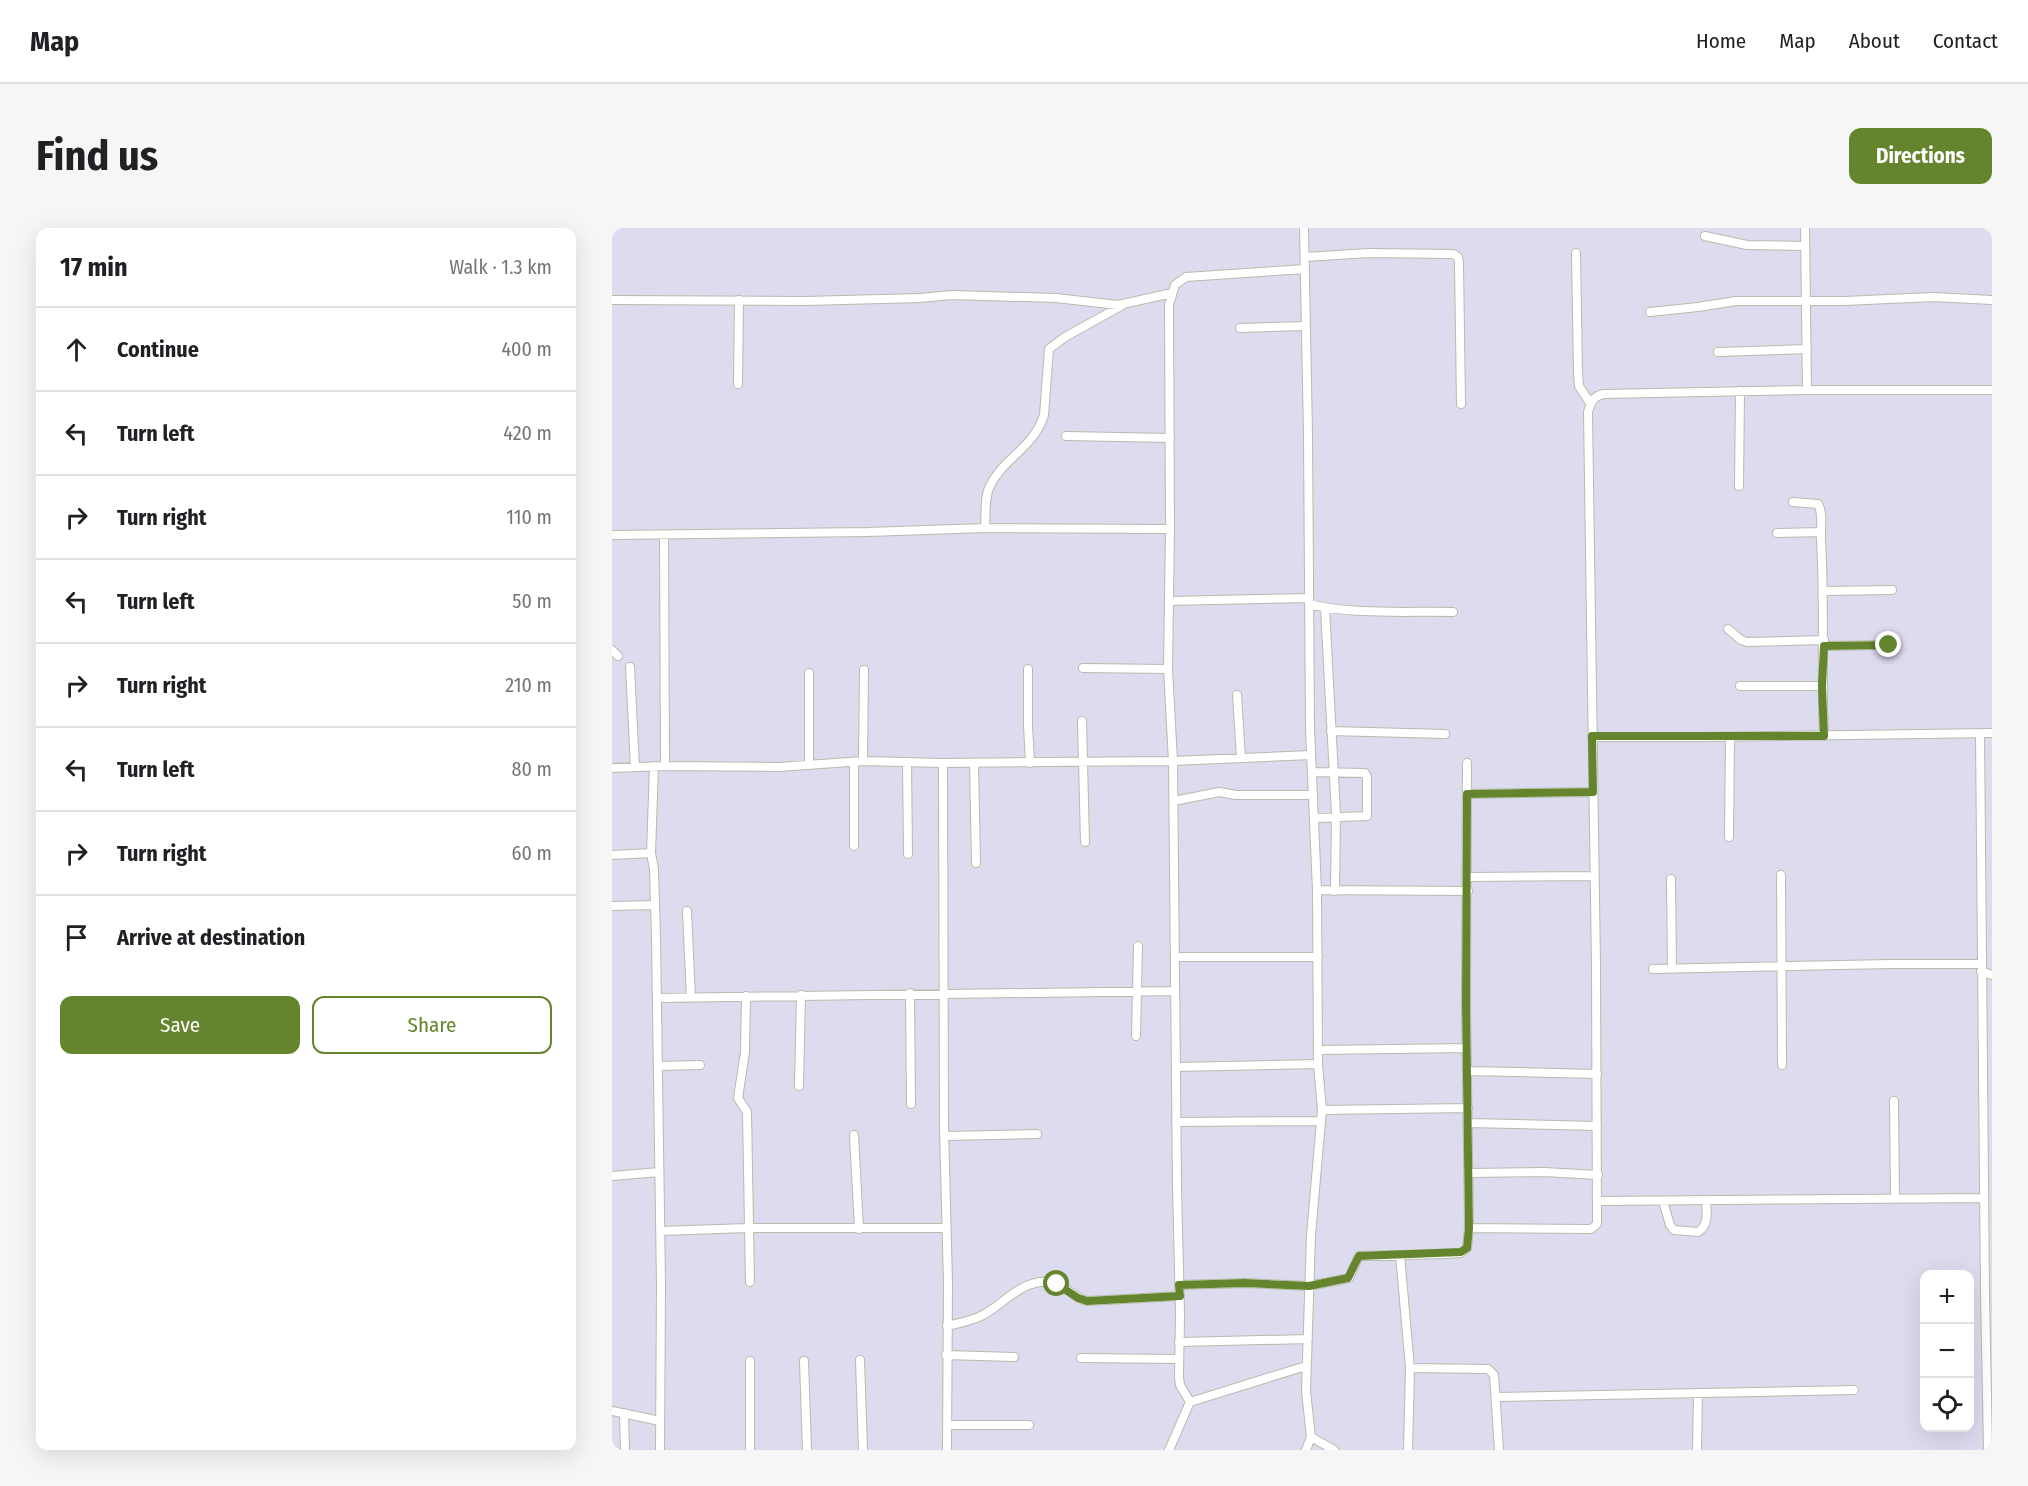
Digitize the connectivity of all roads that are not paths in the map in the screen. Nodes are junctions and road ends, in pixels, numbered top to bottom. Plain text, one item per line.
1 (1304, 228) edge
2 (1806, 228) edge
3 (1705, 236) dead end
4 (1806, 246) junction
5 (1576, 253) dead end
6 (1305, 257) junction
7 (1305, 269) junction
8 (1172, 293) junction
9 (612, 300) edge
10 (739, 300) junction
11 (1992, 300) edge
12 (1806, 302) junction
13 (1125, 304) junction
14 (1650, 312) dead end
15 (1305, 326) junction
16 (1240, 328) dead end
17 (1807, 349) junction
18 (1718, 352) dead end
19 (738, 384) dead end
20 (1807, 390) junction
21 (1992, 390) edge
22 (1740, 391) junction
23 (1590, 403) junction
24 (1461, 404) dead end
25 (1066, 436) dead end
26 (1170, 438) junction
27 (1739, 486) dead end
28 (1793, 502) dead end
29 (985, 528) junction
30 (1170, 529) junction
31 (1821, 532) junction
32 (1776, 533) dead end
33 (664, 534) junction
34 (612, 535) edge
35 (1892, 590) dead end
36 (1824, 591) junction
37 (1169, 601) junction
38 (1309, 601) junction
39 (1325, 608) junction
40 (1453, 612) dead end
41 (1728, 629) dead end
42 (1824, 643) junction
43 (1889, 645) dead end
44 (630, 667) dead end
45 (1083, 668) dead end
46 (1028, 669) dead end
47 (1168, 669) junction
48 (864, 670) dead end
49 (809, 673) dead end
50 (1740, 686) dead end
51 (1822, 686) junction
52 (1237, 695) dead end
53 (1082, 721) dead end
54 (1331, 731) junction
55 (1445, 734) dead end
56 (1980, 734) junction
57 (1992, 734) edge
58 (1592, 736) junction
59 (1824, 736) junction
60 (1730, 737) junction
61 (1311, 755) junction
62 (1241, 758) junction
63 (1173, 761) junction
64 (859, 762) junction
65 (908, 762) junction
66 (943, 763) junction
67 (974, 763) junction
68 (1030, 763) junction
69 (1084, 763) junction
70 (1467, 763) dead end
71 (809, 765) junction
72 (654, 766) junction
73 (665, 766) junction
74 (635, 767) junction
75 (612, 768) edge
76 (1312, 772) junction
77 (1334, 772) junction
78 (1593, 792) junction
79 (1467, 794) junction
80 (1313, 795) junction
81 (1174, 801) junction
82 (1315, 818) junction
83 (1336, 818) junction
84 (1729, 837) dead end
85 (1085, 842) dead end
86 (854, 846) dead end
87 (651, 853) junction
88 (612, 855) edge
89 (908, 855) dead end
90 (976, 863) dead end
91 (1781, 875) dead end
92 (1594, 876) junction
93 (1468, 877) junction
94 (1671, 879) dead end
95 (1317, 890) junction
96 (1335, 891) junction
97 (1468, 891) junction
98 (655, 905) junction
99 (612, 906) edge
100 (687, 911) dead end
101 (1138, 946) dead end
102 (1175, 957) junction
103 (1318, 957) junction
104 (1782, 967) junction
105 (1981, 967) junction
106 (1653, 969) dead end
107 (1672, 969) junction
108 (1992, 975) edge
109 (1137, 991) junction
110 (1175, 991) junction
111 (910, 993) junction
112 (943, 993) junction
113 (801, 995) junction
114 (746, 996) junction
115 (657, 998) junction
116 (691, 998) junction
117 (1136, 1036) dead end
118 (1467, 1048) junction
119 (1318, 1050) junction
120 (1318, 1064) junction
121 (700, 1065) dead end
122 (1782, 1065) dead end
123 (658, 1066) junction
124 (1176, 1067) junction
125 (1468, 1071) junction
126 (1597, 1074) junction
127 (799, 1086) dead end
128 (1894, 1101) dead end
129 (911, 1104) dead end
130 (1468, 1108) junction
131 (1322, 1110) junction
132 (1321, 1121) junction
133 (1176, 1122) junction
134 (1468, 1123) junction
135 (1598, 1126) junction
136 (1037, 1134) dead end
137 (854, 1135) dead end
138 (944, 1136) junction
139 (659, 1172) junction
140 (1469, 1173) junction
141 (1598, 1175) junction
142 (612, 1176) edge
143 (1984, 1198) junction
144 (1895, 1199) junction
145 (1706, 1200) junction
146 (1598, 1201) junction
147 (1663, 1201) junction
148 (748, 1228) junction
149 (946, 1228) junction
150 (1469, 1228) junction
151 (859, 1229) junction
152 (660, 1231) junction
153 (1400, 1255) junction
154 (750, 1282) dead end
155 (1179, 1285) junction
156 (1309, 1286) junction
157 (1988, 1294) edge
158 (1180, 1296) junction
159 (947, 1326) junction
160 (1308, 1339) junction
161 (1179, 1341) junction
162 (946, 1356) junction
163 (1014, 1357) dead end
164 (1081, 1358) dead end
165 (1179, 1359) junction
166 (860, 1360) dead end
167 (750, 1361) dead end
168 (804, 1361) dead end
169 (1306, 1366) junction
170 (1410, 1368) junction
171 (1854, 1390) dead end
172 (1698, 1393) junction
173 (1496, 1397) junction
174 (1190, 1402) junction
175 (612, 1411) edge
176 (624, 1413) junction
177 (660, 1420) junction
178 (947, 1425) junction
179 (1029, 1425) dead end
180 (1311, 1437) junction
181 (625, 1450) edge
182 (660, 1450) edge
183 (750, 1450) edge
184 (807, 1450) edge
185 (863, 1450) edge
186 (947, 1450) edge
187 (1169, 1450) edge
188 (1306, 1450) edge
189 (1334, 1450) edge
190 (1408, 1450) edge
191 (1499, 1450) edge
192 (1697, 1450) edge
193 (1988, 1450) edge

1 - 6 street
2 - 4 street
3 - 4 street
4 - 12 street
5 - 23 street
6 - 7 street
6 - 24 street
7 - 8 street
7 - 15 street
8 - 13 street
8 - 26 street
9 - 10 street
10 - 13 street
10 - 19 street
11 - 12 street
12 - 14 street
12 - 17 street
13 - 29 street
15 - 16 street
15 - 38 street
17 - 18 street
17 - 20 street
20 - 21 street
20 - 22 street
22 - 23 street
22 - 27 street
23 - 58 street
25 - 26 street
26 - 30 street
28 - 31 street
29 - 30 street
29 - 33 street
30 - 37 street
31 - 32 street
31 - 36 street
33 - 34 street
33 - 73 street
35 - 36 street
36 - 42 street
37 - 38 street
37 - 47 street
38 - 39 street
38 - 61 street
39 - 40 street
39 - 54 street
41 - 42 street
42 - 43 street
42 - 51 street
44 - 74 street
45 - 47 street
46 - 68 street
47 - 63 street
48 - 64 street
49 - 71 street
50 - 51 street
51 - 59 street
52 - 62 street
53 - 69 street
54 - 55 street
54 - 77 street
56 - 57 street
56 - 59 street
56 - 105 street
58 - 60 street
58 - 78 street
59 - 60 street
60 - 84 street
61 - 62 street
61 - 76 street
62 - 63 street
63 - 69 street
63 - 81 street
64 - 65 street
64 - 71 street
64 - 86 street
65 - 66 street
65 - 89 street
66 - 67 street
66 - 112 street
67 - 68 street
67 - 90 street
68 - 69 street
69 - 85 street
70 - 79 street
71 - 73 street
72 - 73 street
72 - 74 street
72 - 87 street
74 - 75 street
76 - 77 street
76 - 80 street
77 - 83 street
77 - 83 street
78 - 79 street
78 - 92 street
79 - 93 street
80 - 81 street
80 - 82 street
81 - 102 street
82 - 83 street
82 - 95 street
83 - 96 street
87 - 88 street
87 - 98 street
91 - 104 street
92 - 93 street
92 - 126 street
93 - 97 street
94 - 107 street
95 - 96 street
95 - 103 street
96 - 97 street
97 - 118 street
98 - 99 street
98 - 115 street
100 - 116 street
101 - 109 street
102 - 103 street
102 - 110 street
103 - 119 street
104 - 105 street
104 - 107 street
104 - 122 street
105 - 108 street
105 - 143 street
106 - 107 street
109 - 110 street
109 - 112 street
109 - 117 street
110 - 124 street
111 - 112 street
111 - 113 street
111 - 129 street
112 - 138 street
113 - 114 street
113 - 127 street
114 - 116 street
114 - 148 street
115 - 116 street
115 - 123 street
118 - 119 street
118 - 125 street
119 - 120 street
120 - 124 street
120 - 131 street
121 - 123 street
123 - 139 street
124 - 133 street
125 - 126 street
125 - 130 street
126 - 135 street
128 - 144 street
130 - 131 street
130 - 134 street
131 - 132 street
132 - 133 street
132 - 156 street
133 - 155 street
134 - 135 street
134 - 140 street
135 - 141 street
136 - 138 street
137 - 151 street
138 - 149 street
139 - 142 street
139 - 152 street
140 - 141 street
140 - 150 street
141 - 146 street
143 - 144 street
143 - 157 street
144 - 145 street
145 - 147 street
145 - 147 street
146 - 147 street
146 - 150 street
148 - 151 street
148 - 152 street
148 - 154 street
149 - 151 street
149 - 159 street
150 - 153 street
152 - 177 street
153 - 156 street
153 - 170 street
155 - 156 street
155 - 158 street
156 - 160 street
157 - 193 street
158 - 159 street
158 - 161 street
159 - 162 street
160 - 161 street
160 - 169 street
161 - 165 street
162 - 163 street
162 - 178 street
164 - 165 street
165 - 174 street
166 - 185 street
167 - 183 street
168 - 184 street
169 - 174 street
169 - 180 street
170 - 173 street
170 - 190 street
171 - 172 street
172 - 173 street
172 - 192 street
173 - 191 street
174 - 187 street
175 - 176 street
176 - 177 street
176 - 181 street
177 - 182 street
178 - 179 street
178 - 186 street
180 - 188 street
180 - 189 street

